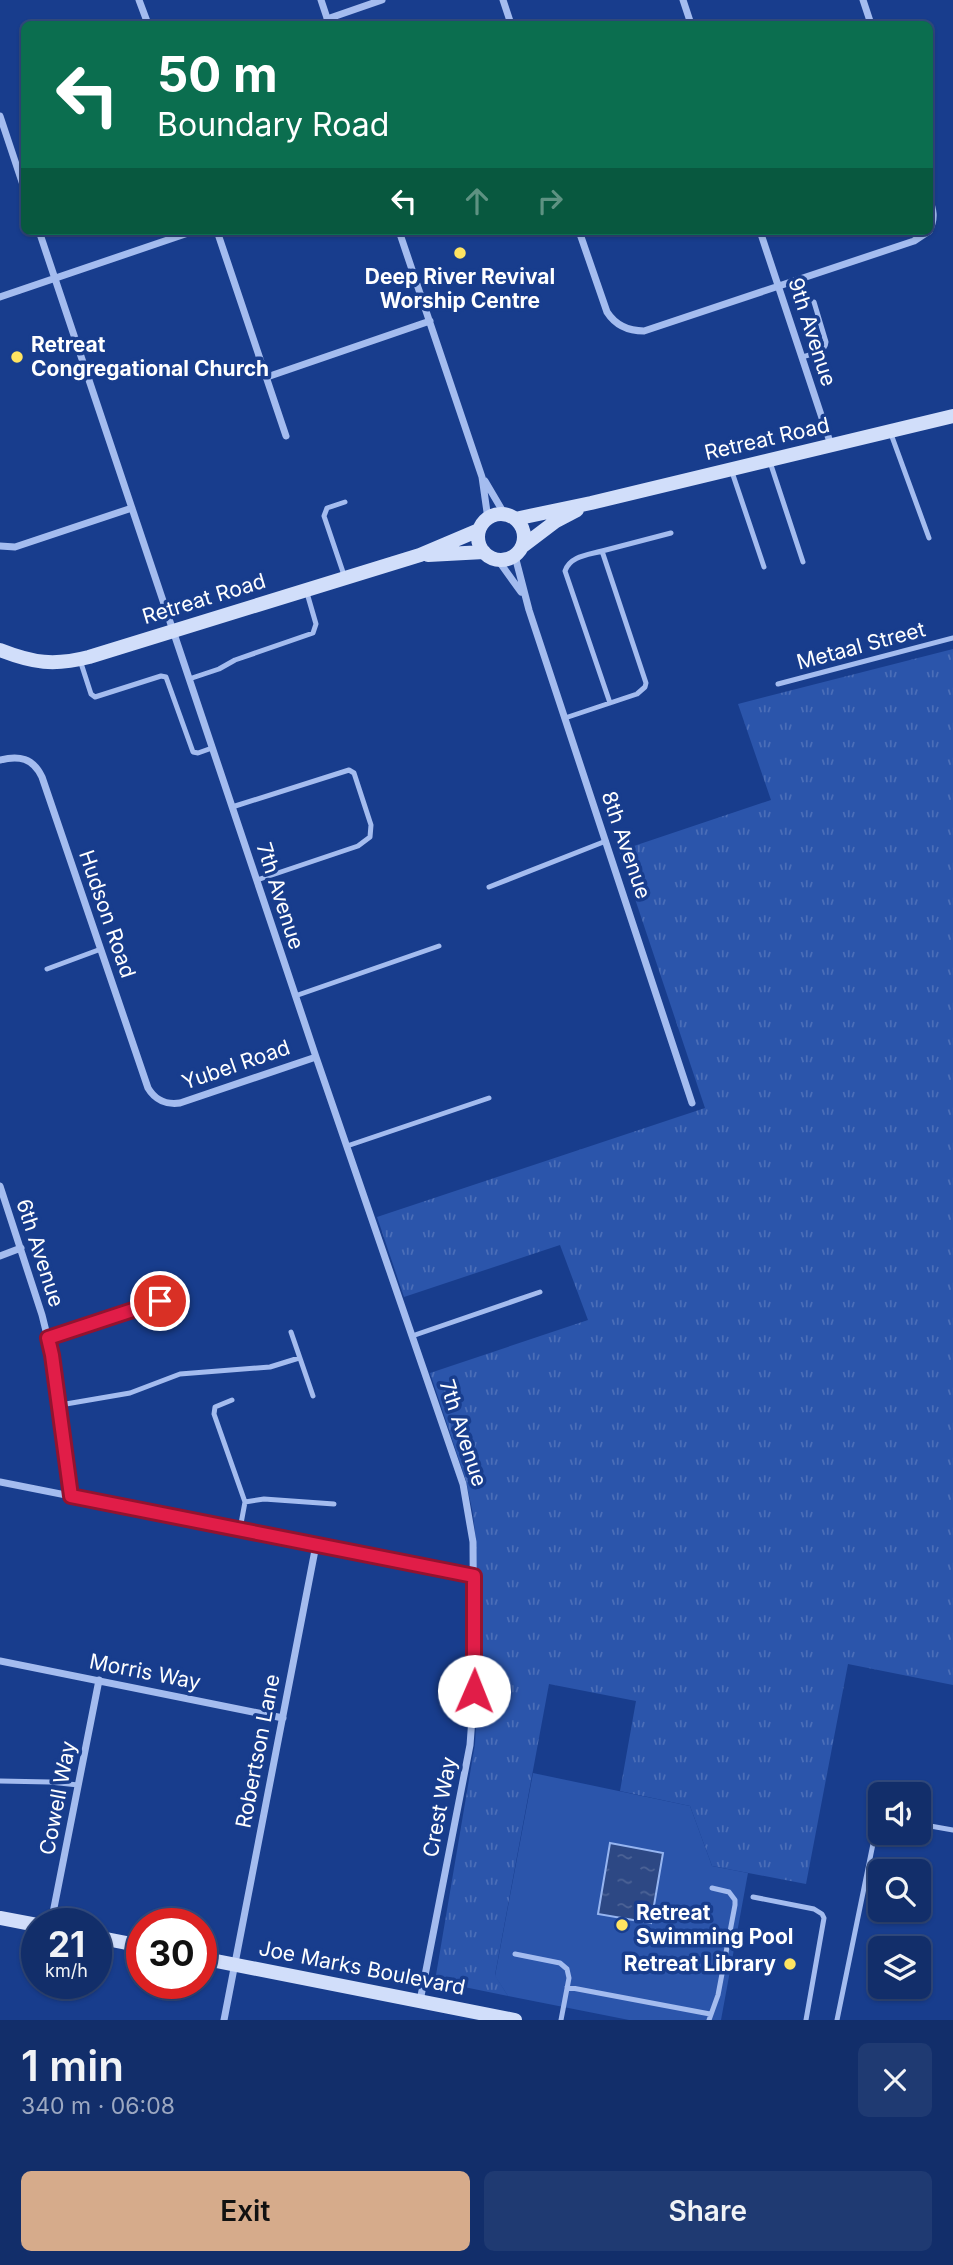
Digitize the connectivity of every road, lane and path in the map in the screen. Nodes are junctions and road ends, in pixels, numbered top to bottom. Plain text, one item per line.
1 (139, 0) edge
2 (321, 0) edge
3 (382, 0) edge
4 (503, 0) edge
5 (683, 0) edge
6 (863, 0) edge
7 (147, 21) edge
8 (328, 21) edge
9 (330, 21) edge
10 (510, 21) edge
11 (690, 21) edge
12 (870, 21) edge
13 (0, 116) edge
14 (21, 179) edge
15 (40, 235) edge
16 (182, 235) edge
17 (218, 235) edge
18 (400, 235) edge
19 (580, 235) edge
20 (761, 235) edge
21 (924, 235) edge
22 (55, 278) junction
23 (779, 287) junction
24 (0, 297) edge
25 (814, 302) dead end
26 (430, 321) junction
27 (802, 357) junction
28 (267, 377) junction
29 (953, 416) edge
30 (890, 431) junction
31 (286, 436) dead end
32 (831, 445) junction
33 (769, 459) junction
34 (731, 469) junction
35 (482, 477) junction
36 (345, 502) dead end
37 (591, 503) junction
38 (132, 508) junction
39 (510, 517) junction
40 (484, 524) junction
41 (671, 533) dead end
42 (929, 538) dead end
43 (0, 546) edge
44 (519, 551) junction
45 (602, 551) junction
46 (484, 552) junction
47 (420, 555) junction
48 (498, 560) junction
49 (803, 562) dead end
50 (764, 567) dead end
51 (345, 578) junction
52 (306, 590) junction
53 (525, 599) junction
54 (173, 631) junction
55 (953, 638) edge
56 (0, 650) edge
57 (80, 660) junction
58 (189, 680) junction
59 (778, 684) dead end
60 (610, 703) junction
61 (565, 719) junction
62 (212, 748) junction
63 (0, 760) edge
64 (232, 807) junction
65 (606, 841) junction
66 (257, 880) junction
67 (489, 887) dead end
68 (439, 946) dead end
69 (100, 949) junction
70 (47, 969) dead end
71 (295, 996) junction
72 (316, 1057) junction
73 (489, 1098) dead end
74 (167, 1102) joint
75 (692, 1102) dead end
76 (347, 1146) junction
77 (0, 1186) edge
78 (21, 1248) junction
79 (0, 1256) edge
80 (540, 1292) dead end
81 (179, 1295) dead end
82 (291, 1332) dead end
83 (412, 1336) junction
84 (48, 1338) junction
85 (299, 1357) junction
86 (313, 1396) dead end
87 (232, 1400) dead end
88 (60, 1405) junction
89 (0, 1482) edge
90 (71, 1496) junction
91 (245, 1502) junction
92 (334, 1504) dead end
93 (240, 1529) junction
94 (316, 1545) junction
95 (474, 1576) junction
96 (0, 1661) edge
97 (99, 1680) junction
98 (283, 1718) junction
99 (0, 1781) edge
100 (78, 1786) junction
101 (931, 1826) edge
102 (953, 1830) edge
103 (873, 1845) edge
104 (712, 1888) dead end
105 (753, 1897) dead end
106 (54, 1908) edge
107 (0, 1918) edge
108 (21, 1923) edge
109 (515, 1954) dead end
110 (217, 1961) edge
111 (234, 1964) junction
112 (567, 1987) junction
113 (420, 2001) junction
114 (709, 2017) edge
115 (504, 2019) edge
116 (224, 2020) edge
117 (561, 2020) edge
118 (806, 2020) edge
119 (837, 2020) edge

1 - 7 street
2 - 8 street
3 - 9 street
4 - 10 street
5 - 11 street
6 - 12 street
13 - 14 street
15 - 22 street, 7th Avenue
16 - 22 street
17 - 28 street
18 - 26 street
19 - 23 street
20 - 23 street, 9th Avenue
21 - 23 street
22 - 24 street
22 - 38 street, 7th Avenue
23 - 27 street, 9th Avenue
25 - 27 lane
26 - 28 street
26 - 35 street
27 - 32 street, 9th Avenue
28 - 31 street
29 - 30 main road, Retreat Road
30 - 32 main road, Retreat Road
30 - 42 lane
32 - 33 main road, Retreat Road
33 - 34 main road, Retreat Road
33 - 49 lane
34 - 37 main road, Retreat Road
34 - 50 lane
35 - 39 street
35 - 40 street
36 - 51 lane
37 - 39 main road, Retreat Road
37 - 44 main road, Retreat Road
38 - 43 street
38 - 54 street, 7th Avenue
39 - 40 main road
39 - 44 main road
40 - 46 main road
40 - 47 main road, Retreat Road
41 - 45 lane
44 - 48 main road
44 - 53 street, 8th Avenue
45 - 60 lane
45 - 60 lane
46 - 47 main road, Retreat Road
46 - 48 main road
47 - 51 main road, Retreat Road
48 - 53 street, 8th Avenue
51 - 52 main road, Retreat Road
52 - 54 main road, Retreat Road
52 - 58 lane
53 - 61 street, 8th Avenue
54 - 57 main road, Retreat Road
54 - 58 street, 7th Avenue
55 - 59 lane, Metaal Street
56 - 57 main road, Retreat Road
57 - 62 lane
58 - 62 street, 7th Avenue
60 - 61 lane
61 - 65 street, 8th Avenue
62 - 64 street, 7th Avenue
63 - 69 street, Hudson Road
64 - 66 street, 7th Avenue
64 - 66 lane
65 - 67 lane
65 - 75 street, 8th Avenue
66 - 71 street, 7th Avenue
68 - 71 lane
69 - 70 lane
69 - 74 street, Hudson Road
71 - 72 street, 7th Avenue
72 - 74 street, Yubel Road
72 - 76 street, 7th Avenue
73 - 76 lane
76 - 83 street, 7th Avenue
77 - 78 street, 6th Avenue
78 - 79 street
78 - 84 street, 6th Avenue
80 - 83 lane
81 - 84 lane
82 - 85 lane
83 - 95 street, 7th Avenue
84 - 88 street, 6th Avenue
85 - 86 lane
85 - 88 lane
87 - 91 lane
88 - 90 street, 6th Avenue
89 - 90 street
90 - 93 street
91 - 92 lane
91 - 93 lane
93 - 94 street
94 - 95 street
94 - 98 street, Robertson Lane
95 - 113 street, Crest Way
96 - 97 street, Morris Way
97 - 98 street, Morris Way
97 - 100 street, Cowell Way
98 - 111 street, Robertson Lane
99 - 100 lane
100 - 106 street, Cowell Way
101 - 102 lane
103 - 119 lane
104 - 114 lane
105 - 118 lane
107 - 108 main road
109 - 112 lane
110 - 111 main road, Joe Marks Boulevard
111 - 113 main road, Joe Marks Boulevard
111 - 116 street, Robertson Lane
112 - 114 lane
112 - 117 lane
113 - 115 main road, Joe Marks Boulevard

